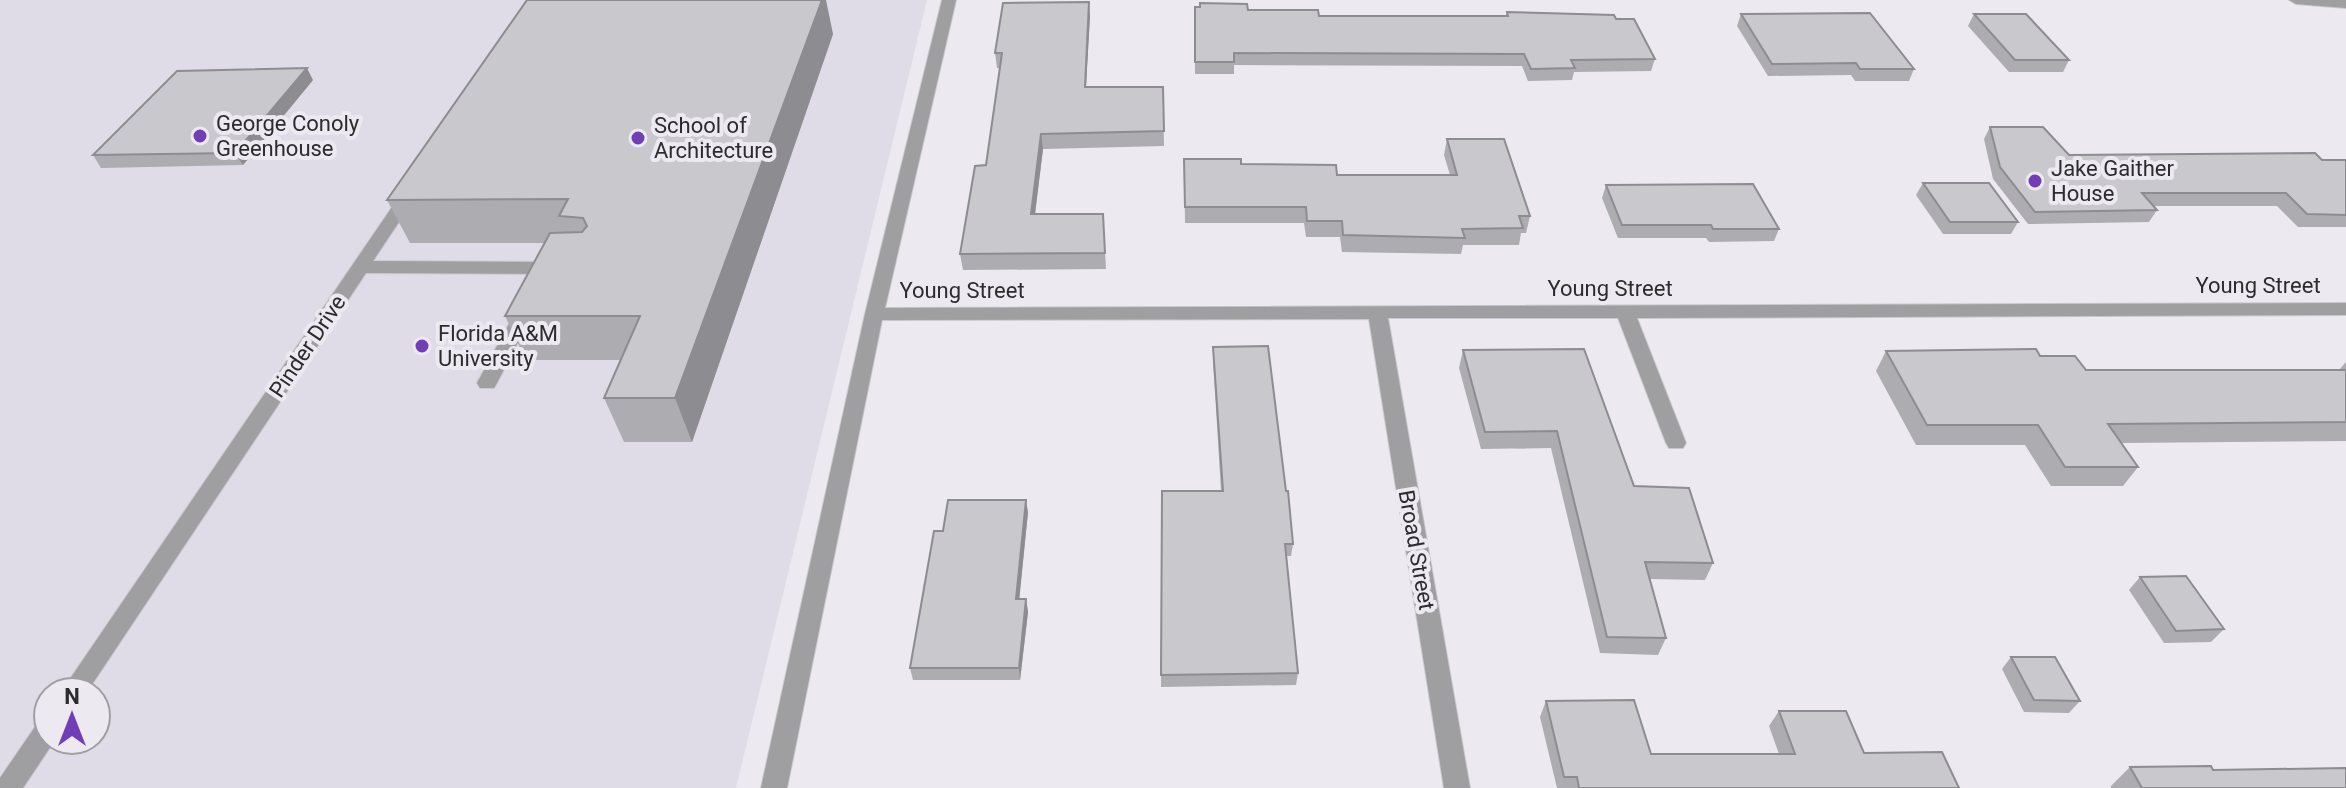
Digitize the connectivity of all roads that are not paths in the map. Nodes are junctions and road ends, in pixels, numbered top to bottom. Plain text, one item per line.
1 (949, 0) edge
2 (2296, 0) edge
3 (2346, 4) edge
4 (417, 184) edge
5 (361, 267) junction
6 (547, 268) junction
7 (578, 268) edge
8 (2346, 309) edge
9 (1625, 311) junction
10 (1377, 312) junction
11 (874, 314) junction
12 (487, 383) dead end
13 (1676, 443) dead end
14 (84, 676) edge
15 (32, 753) edge
16 (8, 788) edge
17 (774, 788) edge
18 (1457, 788) edge

1 - 11 street
2 - 3 street
4 - 5 street, Pinder Drive
5 - 6 street
5 - 14 street, Pinder Drive
6 - 7 street
6 - 12 street
8 - 9 street, Young Street
9 - 10 street, Young Street
9 - 13 street
10 - 11 street, Young Street
10 - 18 street, Broad Street
11 - 17 street
15 - 16 street

